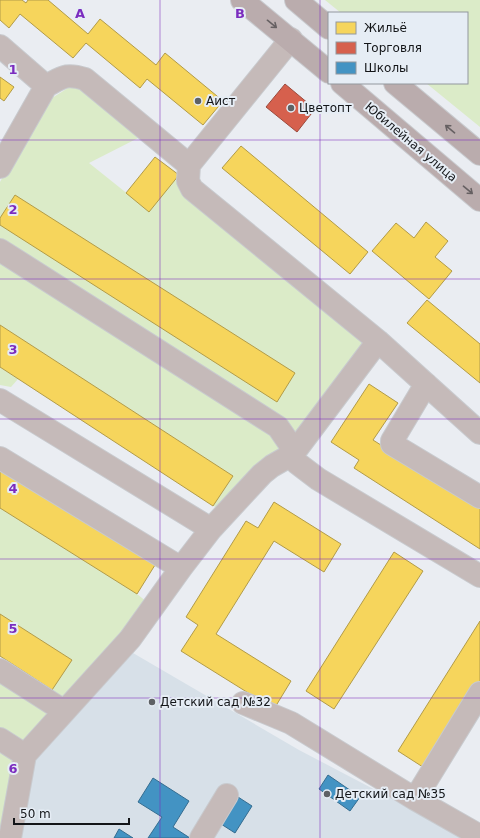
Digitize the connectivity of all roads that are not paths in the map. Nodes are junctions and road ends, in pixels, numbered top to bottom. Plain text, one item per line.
1 (242, 0) edge
2 (296, 0) edge
3 (328, 27) edge
4 (291, 40) junction
5 (0, 46) edge
6 (328, 71) edge
7 (343, 84) edge
8 (396, 84) edge
9 (46, 86) junction
10 (480, 154) edge
11 (189, 165) junction
12 (0, 167) edge
13 (480, 200) edge
14 (0, 250) edge
15 (378, 341) junction
16 (426, 384) junction
17 (0, 400) edge
18 (480, 433) edge
19 (292, 454) junction
20 (0, 458) edge
21 (480, 497) edge
22 (212, 530) junction
23 (181, 568) junction
24 (480, 576) edge
25 (0, 670) edge
26 (480, 693) edge
27 (244, 703) dead end
28 (64, 711) junction
29 (0, 739) edge
30 (25, 755) junction
31 (227, 795) dead end
32 (415, 799) junction
33 (480, 836) edge
34 (10, 838) edge
35 (201, 838) edge

1 -> 4 highway
2 - 3 highway
4 - 6 highway
4 - 11 street
5 - 9 street
7 -> 13 highway, Юбилейная улица
10 -> 8 highway
9 - 11 street
9 - 12 street
11 - 15 street
14 - 19 street
15 - 16 street
15 - 19 street
16 - 18 street
16 - 21 street
17 - 22 street
19 - 22 street
19 - 24 street
20 - 23 street
22 - 23 street
23 - 28 street
25 - 28 street
26 - 32 street
27 - 32 street
28 - 30 street
29 - 30 street
30 - 34 street
31 - 35 street
32 - 33 street

